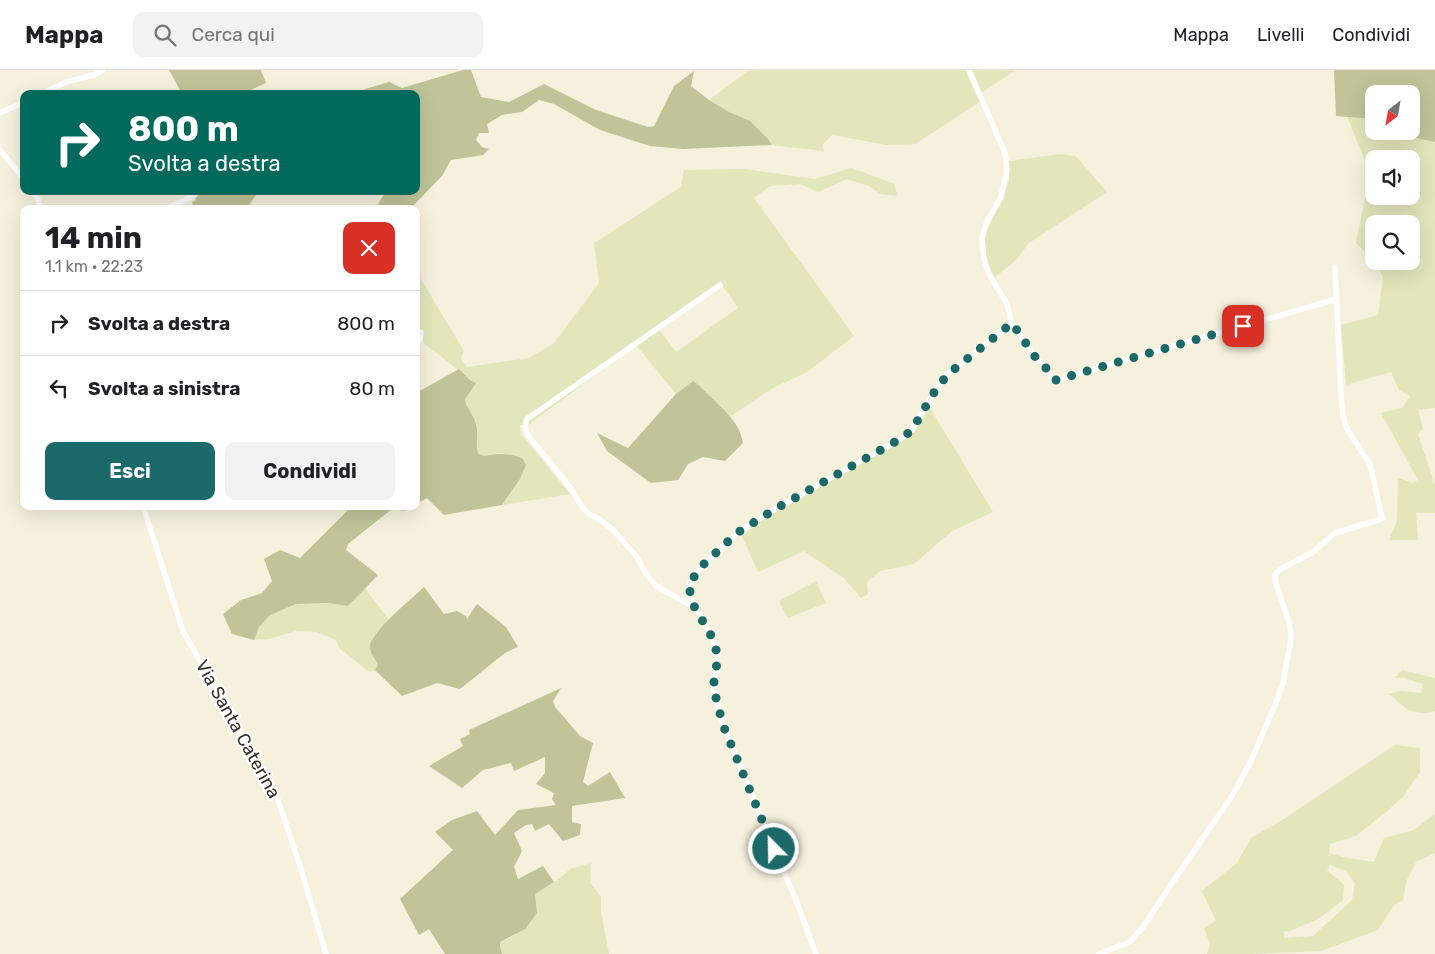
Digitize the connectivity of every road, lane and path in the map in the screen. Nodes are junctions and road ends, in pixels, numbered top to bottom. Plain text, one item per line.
1 (103, 70) edge
2 (969, 70) edge
3 (49, 90) edge
4 (20, 104) edge
5 (0, 113) edge
6 (0, 150) edge
7 (20, 174) edge
8 (196, 195) dead end
9 (175, 205) edge
10 (1335, 267) dead end
11 (720, 284) dead end
12 (1337, 299) junction
13 (1012, 323) junction
14 (421, 332) dead end
15 (420, 340) edge
16 (144, 510) edge
17 (694, 606) junction
18 (326, 954) edge
19 (816, 954) edge
20 (1099, 954) edge

1 - 3 street
2 - 13 street
4 - 5 street
6 - 7 street
8 - 9 street
10 - 12 street
11 - 17 street
12 - 13 street
12 - 20 street
13 - 17 street
14 - 15 street
16 - 18 street, Via Santa Caterina
17 - 19 street

